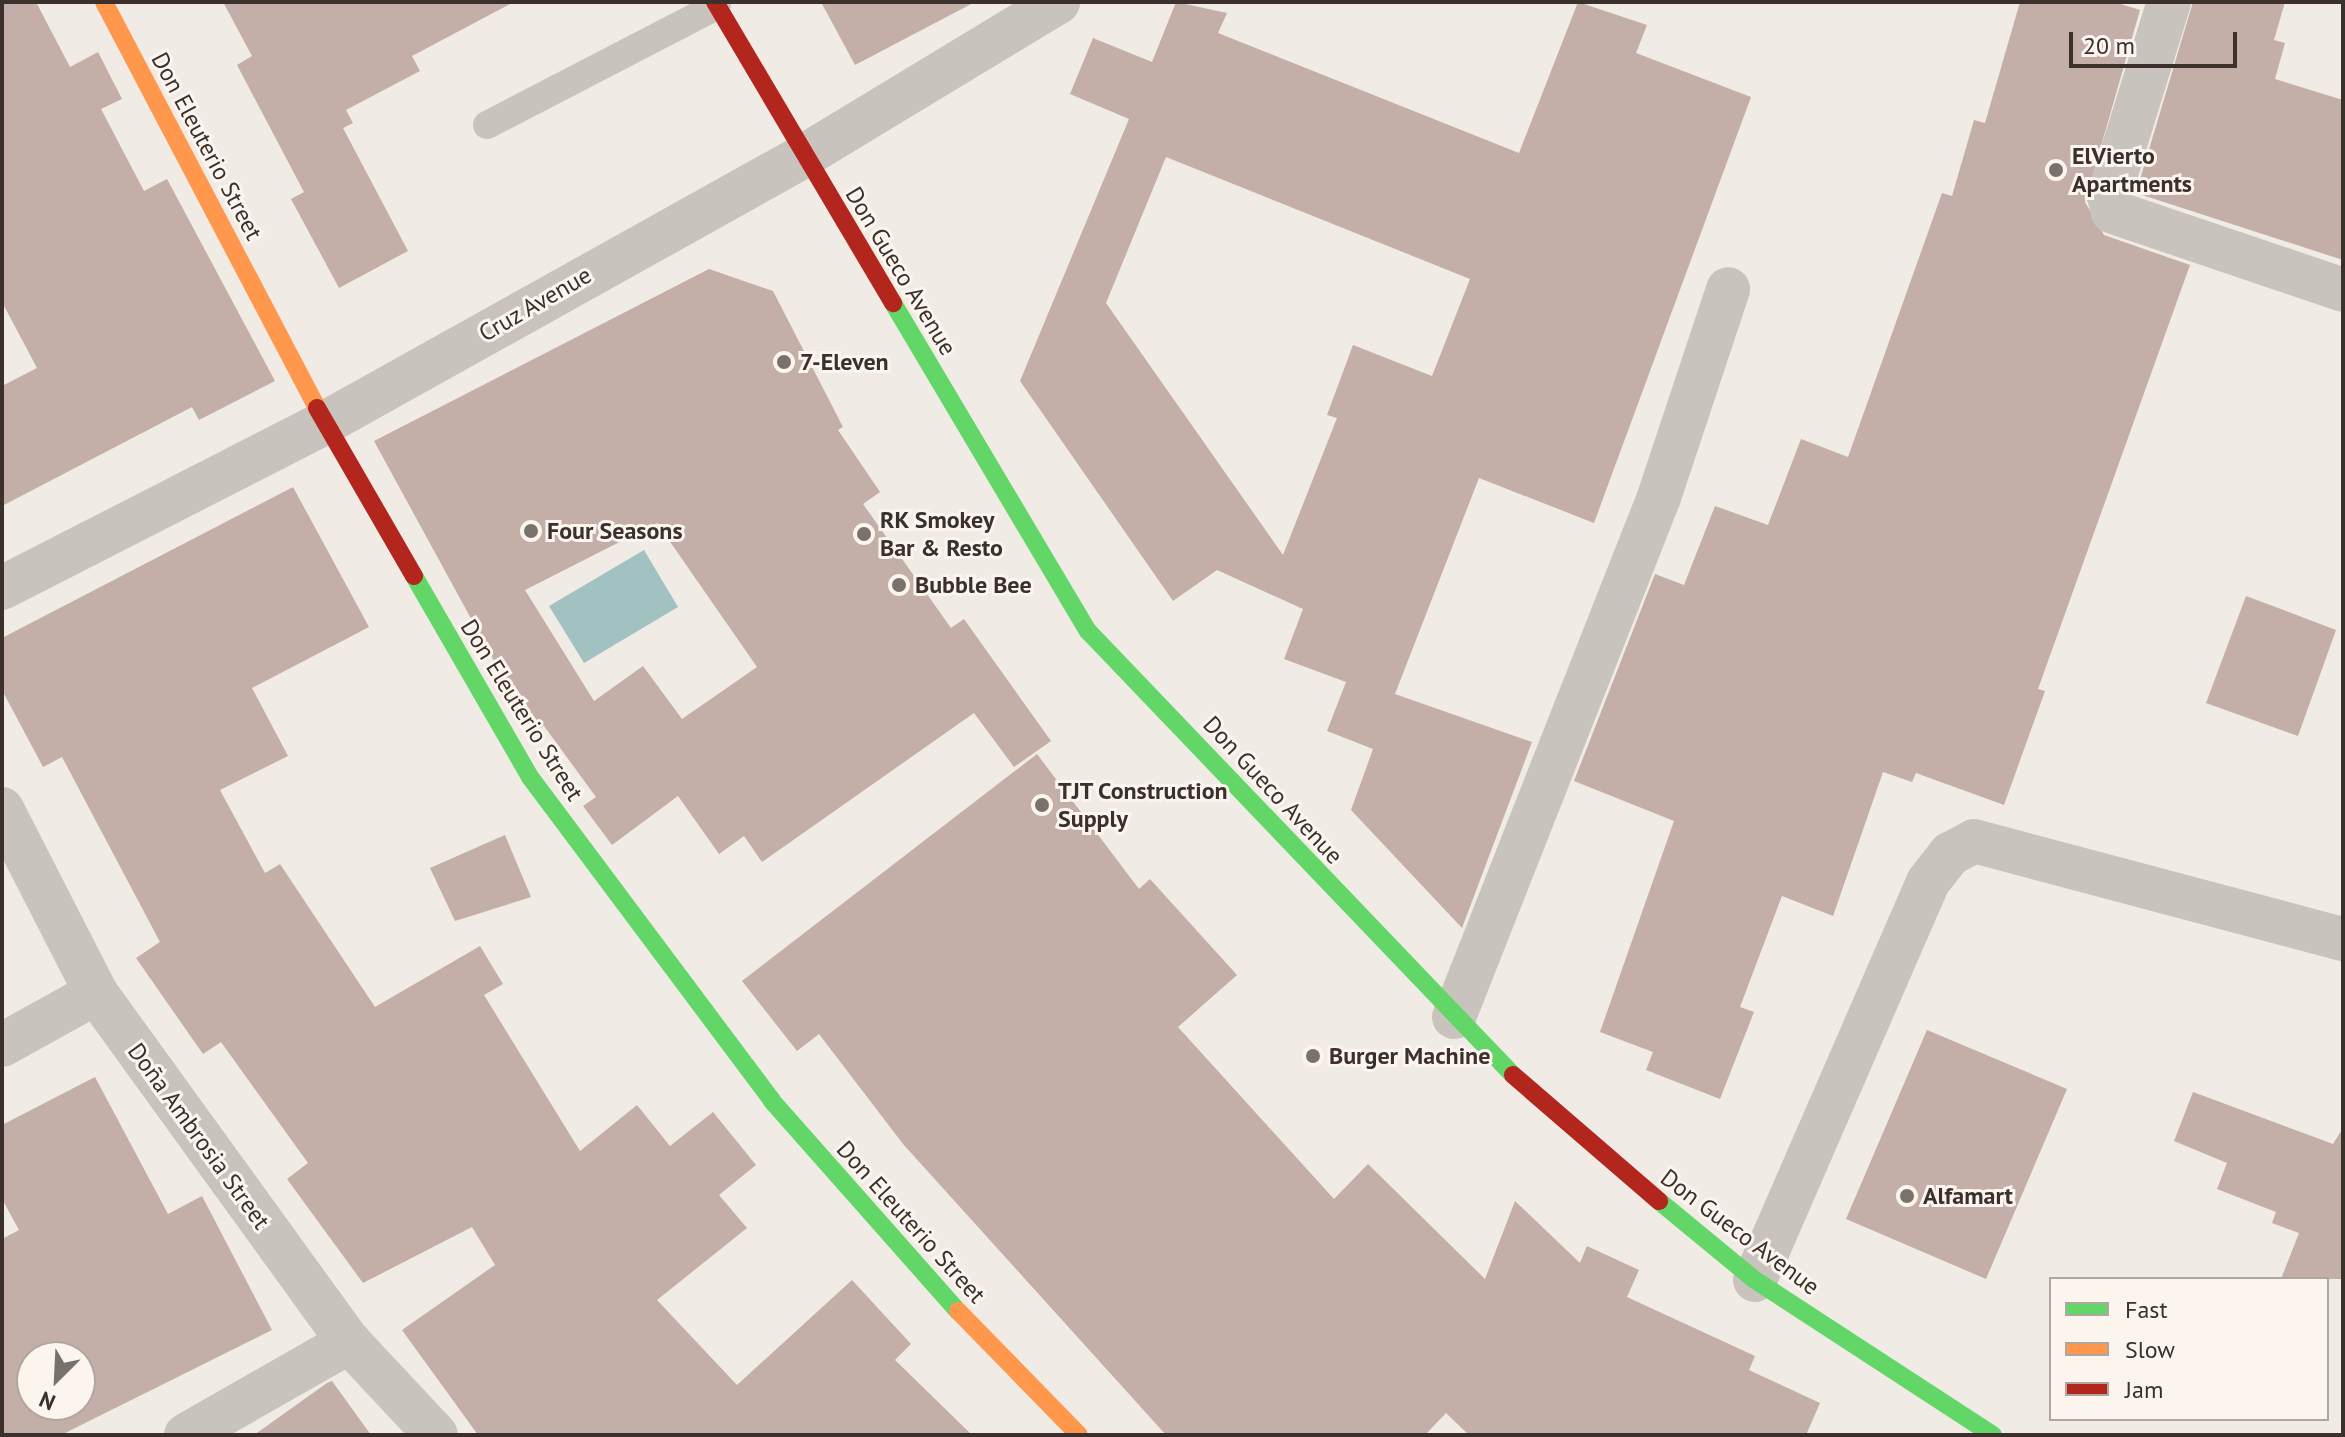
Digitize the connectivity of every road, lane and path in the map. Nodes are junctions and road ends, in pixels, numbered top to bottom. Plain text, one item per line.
1 (104, 2) edge
2 (1058, 2) edge
3 (2169, 2) edge
4 (716, 4) edge
5 (487, 125) dead end
6 (804, 156) junction
7 (1728, 289) dead end
8 (2343, 290) edge
9 (325, 423) junction
10 (2, 588) edge
11 (2, 809) edge
12 (2343, 939) edge
13 (96, 993) junction
14 (1454, 1017) junction
15 (2, 1045) edge
16 (1755, 1280) junction
17 (349, 1342) junction
18 (186, 1435) edge
19 (436, 1435) edge
20 (1079, 1435) edge
21 (1993, 1435) edge

1 - 9 main road, Don Eleuterio Street
2 - 6 street, Cruz Avenue
3 - 8 street
4 - 5 lane
4 - 6 main road, Don Gueco Avenue
6 - 9 street, Cruz Avenue
6 - 14 main road, Don Gueco Avenue
7 - 14 street
9 - 10 street, Cruz Avenue
9 - 20 main road, Don Eleuterio Street
11 - 13 street, Doña Ambrosia Street
12 - 16 street
13 - 15 street
13 - 17 street, Doña Ambrosia Street
14 - 16 main road, Don Gueco Avenue
16 - 21 main road, Don Gueco Avenue
17 - 18 street
17 - 19 street, Doña Ambrosia Street

